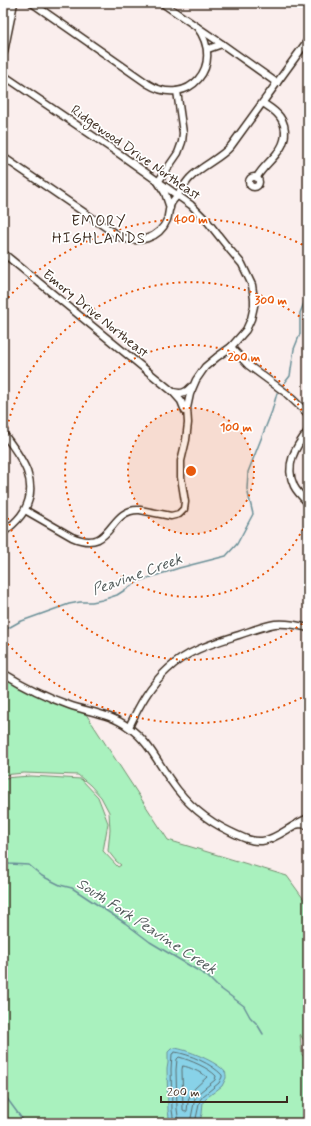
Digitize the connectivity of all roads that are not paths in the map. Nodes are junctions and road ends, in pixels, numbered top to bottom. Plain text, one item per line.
1 (13, 3) edge
2 (32, 3) edge
3 (162, 3) edge
4 (197, 27) junction
5 (308, 40) edge
6 (222, 44) junction
7 (208, 49) junction
8 (3, 52) edge
9 (3, 75) edge
10 (277, 83) junction
11 (177, 91) junction
12 (263, 103) junction
13 (3, 156) edge
14 (257, 177) dead end
15 (158, 182) junction
16 (177, 195) junction
17 (170, 208) junction
18 (3, 253) edge
19 (231, 347) junction
20 (192, 386) junction
21 (173, 392) junction
22 (308, 414) edge
23 (187, 419) junction
24 (308, 431) edge
25 (3, 433) edge
26 (308, 503) edge
27 (25, 510) junction
28 (3, 533) edge
29 (308, 628) edge
30 (3, 673) edge
31 (129, 727) junction
32 (308, 818) edge
33 (295, 825) junction
34 (308, 825) edge

1 - 8 main road
2 - 11 street
3 - 4 street
4 - 6 street
4 - 7 street
5 - 10 street
6 - 7 street
6 - 10 street
7 - 11 street
9 - 15 street, Ridgewood Drive Northeast
10 - 12 street
11 - 15 street
12 - 14 street
12 - 16 street
13 - 17 street
15 - 16 street, Ridgewood Drive Northeast
15 - 17 street
16 - 17 street
16 - 19 street, Ridgewood Drive Northeast
18 - 21 street, Emory Drive Northeast
19 - 20 street, Ridgewood Drive Northeast
19 - 22 street
20 - 21 street
20 - 23 street, Ridgewood Drive Northeast
21 - 23 street, Emory Drive Northeast
23 - 27 street, Ridgewood Drive Northeast
24 - 26 street
25 - 27 street
27 - 28 street
29 - 31 street
30 - 31 street
31 - 33 street
32 - 33 street
33 - 34 street

